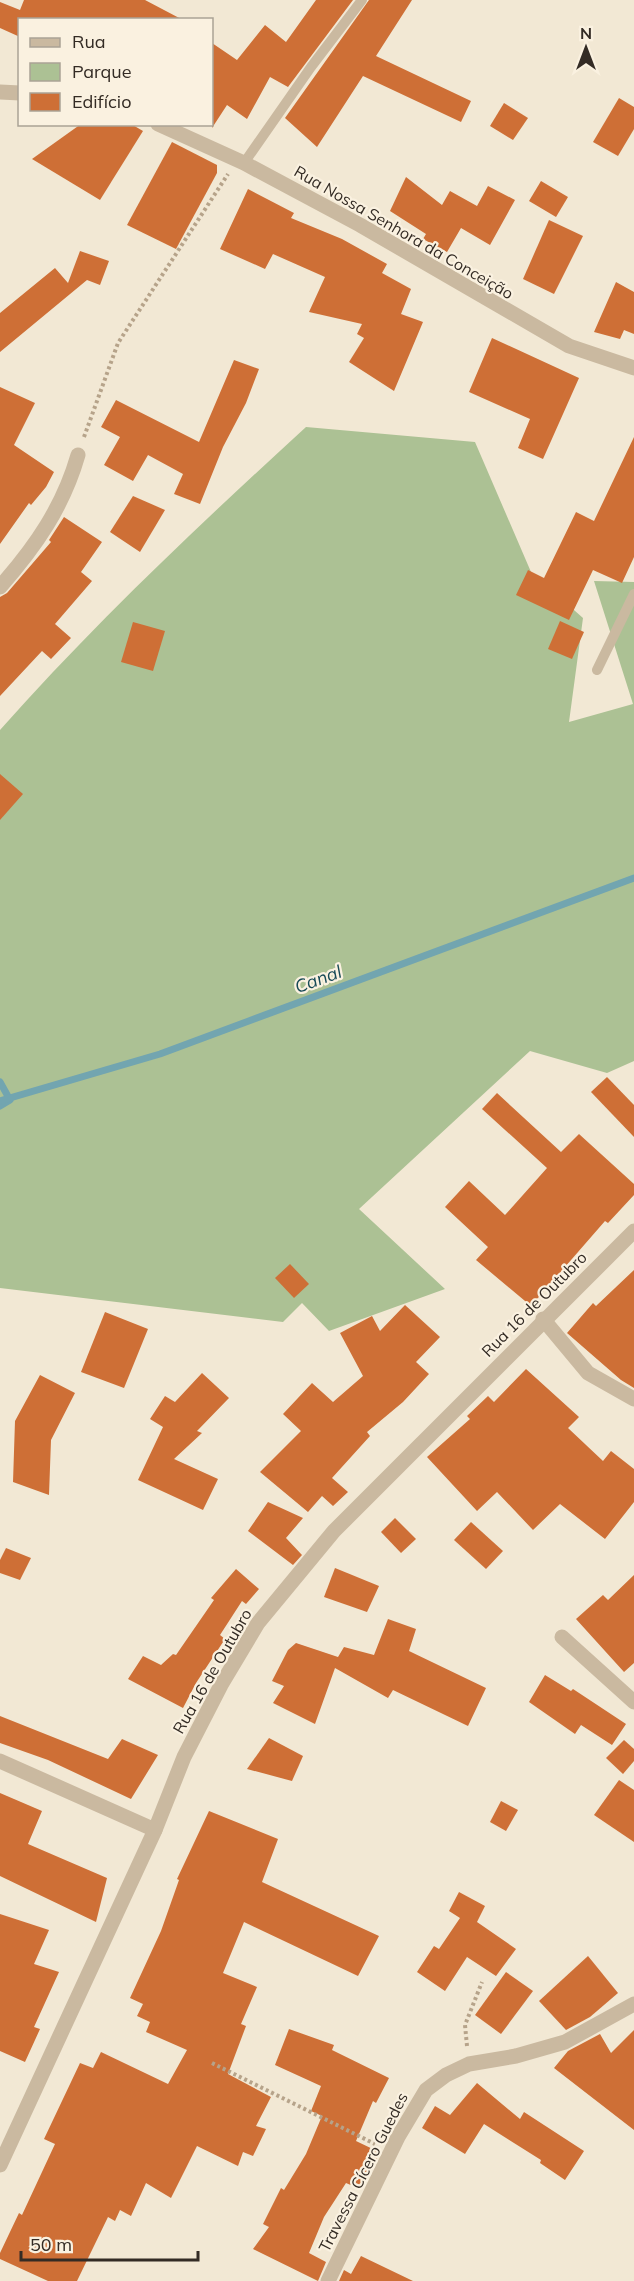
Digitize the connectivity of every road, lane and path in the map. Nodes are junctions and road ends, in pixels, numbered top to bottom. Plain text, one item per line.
1 (362, 0) edge
2 (0, 92) edge
3 (18, 93) edge
4 (162, 126) edge
5 (241, 161) junction
6 (634, 368) edge
7 (78, 455) joint
8 (0, 587) edge
9 (634, 594) edge
10 (597, 670) dead end
11 (634, 1230) edge
12 (543, 1319) junction
13 (634, 1400) edge
14 (562, 1637) dead end
15 (634, 1702) edge
16 (0, 1761) edge
17 (155, 1830) junction
18 (482, 1982) dead end
19 (634, 2004) edge
20 (212, 2063) dead end
21 (469, 2064) junction
22 (391, 2153) junction
23 (0, 2164) edge
24 (328, 2281) edge

1 - 5 lane
2 - 3 street
4 - 5 street, Rua Nossa Senhora da Conceição
5 - 6 street, Rua Nossa Senhora da Conceição
5 - 7 path
7 - 8 street
9 - 10 lane
11 - 12 street, Rua 16 de Outubro
12 - 13 street
12 - 17 street, Rua 16 de Outubro
14 - 15 street
16 - 17 street
17 - 23 street, Rua 16 de Outubro
18 - 21 path
19 - 21 street, Travessa Cícero Guedes
20 - 22 path
21 - 22 street, Travessa Cícero Guedes
22 - 24 street, Travessa Cícero Guedes

